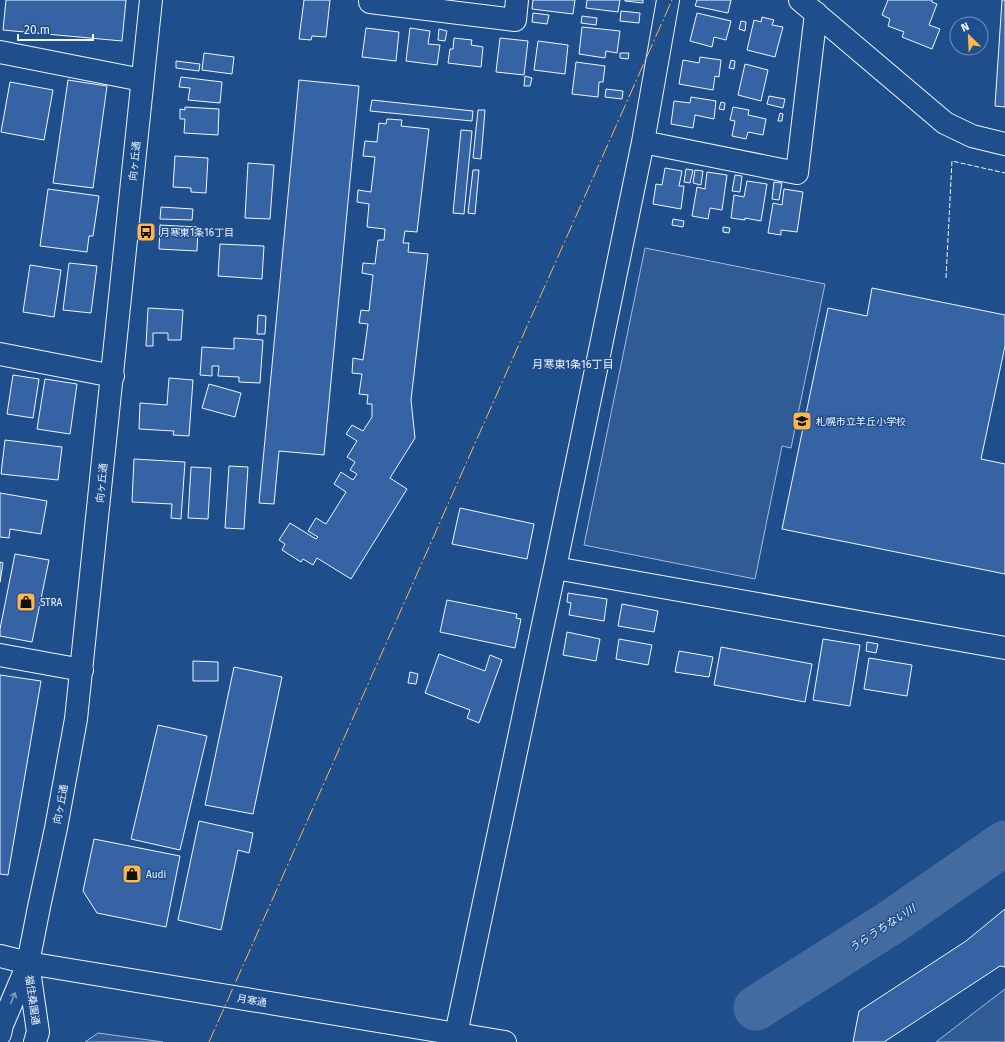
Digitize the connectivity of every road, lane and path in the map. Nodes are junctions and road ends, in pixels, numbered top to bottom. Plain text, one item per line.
1 (151, 0) edge
2 (370, 0) edge
3 (517, 0) edge
4 (668, 0) edge
5 (808, 7) edge
6 (0, 52) edge
7 (142, 80) junction
8 (643, 142) junction
9 (1005, 144) edge
10 (0, 354) edge
11 (112, 376) junction
12 (556, 568) junction
13 (1005, 648) edge
14 (0, 654) edge
15 (82, 670) junction
16 (0, 956) edge
17 (28, 963) junction
18 (0, 1034) edge
19 (456, 1034) junction
20 (35, 1042) edge
21 (505, 1042) edge

1 - 7 main road, 向ヶ丘通
2 - 3 main road
4 - 8 main road
5 - 8 main road
5 - 9 main road
6 - 7 main road
7 - 11 main road, 向ヶ丘通
8 - 12 main road
10 - 11 main road
11 - 15 main road, 向ヶ丘通
12 - 13 main road
12 - 19 main road
14 - 15 main road
15 - 17 main road, 向ヶ丘通
16 - 17 main road, 月寒通
18 -> 17 main road, 福住桑園通
17 - 19 main road, 月寒通
17 - 20 main road, 福住桑園通
19 - 21 main road, 月寒通

